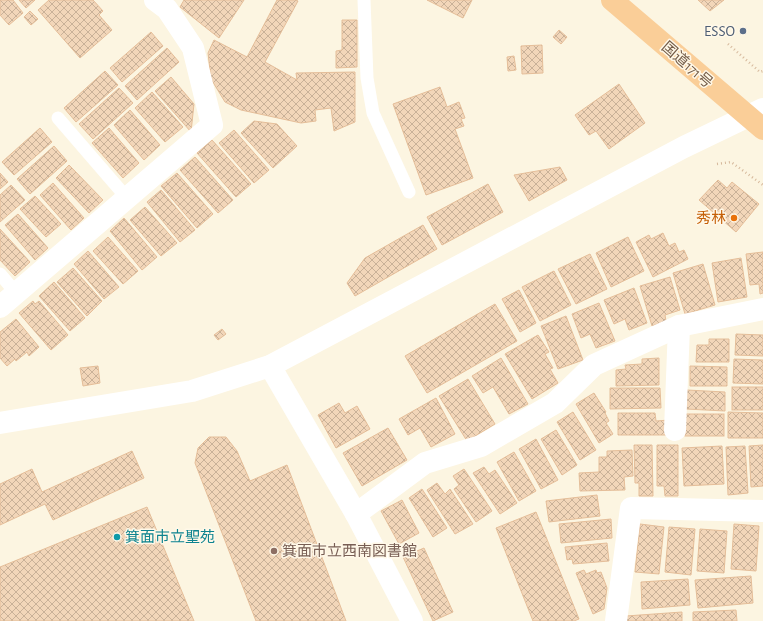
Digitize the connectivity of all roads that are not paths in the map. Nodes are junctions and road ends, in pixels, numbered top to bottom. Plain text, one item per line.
1 (155, 0) edge
2 (364, 0) edge
3 (612, 0) edge
4 (58, 118) dead end
5 (758, 118) edge
6 (409, 192) dead end
7 (127, 198) junction
8 (0, 274) edge
9 (16, 293) junction
10 (0, 307) edge
11 (763, 309) edge
12 (679, 326) junction
13 (270, 366) junction
14 (0, 423) edge
15 (676, 430) dead end
16 (763, 510) edge
17 (356, 514) junction
18 (412, 621) edge
19 (616, 621) edge

1 - 7 street
2 - 6 lane
3 - 5 highway, 国道171号
4 - 7 lane
5 - 13 street
7 - 9 street
8 - 9 lane
9 - 10 street
11 - 12 street
12 - 15 street
12 - 17 street
13 - 14 street
13 - 17 street
16 - 19 street
17 - 18 street

